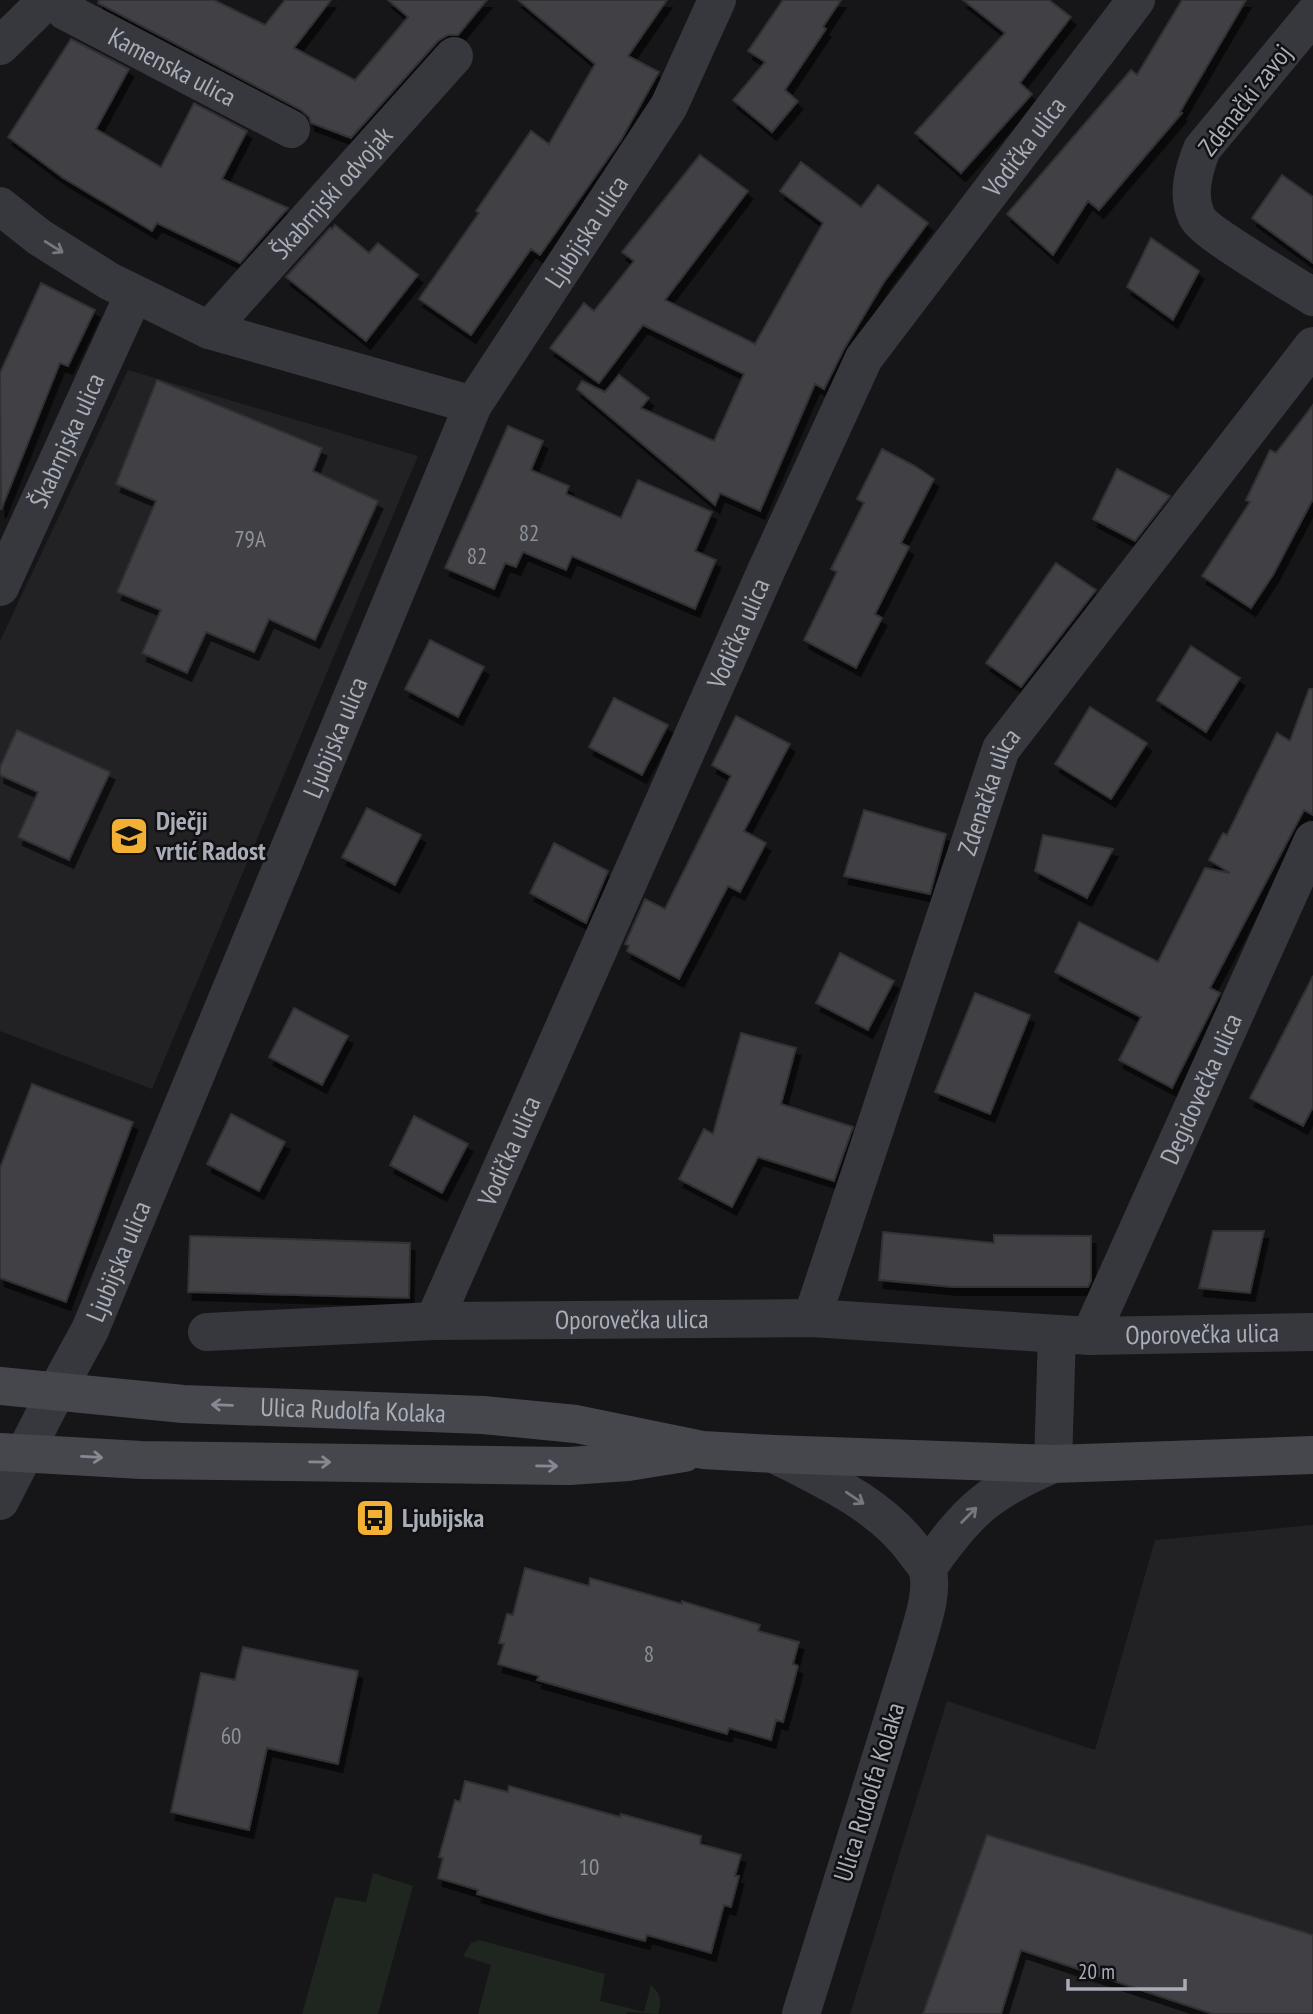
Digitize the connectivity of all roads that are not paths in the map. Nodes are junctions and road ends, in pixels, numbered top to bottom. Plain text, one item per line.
1 (47, 0) edge
2 (56, 0) edge
3 (717, 0) edge
4 (1136, 0) edge
5 (1313, 15) edge
6 (0, 46) edge
7 (454, 55) dead end
8 (291, 129) dead end
9 (0, 206) edge
10 (134, 295) junction
11 (1313, 297) edge
12 (209, 330) junction
13 (1313, 346) edge
14 (473, 405) junction
15 (0, 587) edge
16 (1313, 840) edge
17 (812, 1318) junction
18 (434, 1321) junction
19 (206, 1332) dead end
20 (1313, 1332) edge
21 (1074, 1335) junction
22 (0, 1386) edge
23 (57, 1392) junction
24 (703, 1450) junction
25 (12, 1453) edge
26 (774, 1454) junction
27 (1313, 1455) edge
28 (1053, 1464) junction
29 (0, 1501) edge
30 (928, 1569) junction
31 (801, 2014) edge

1 - 6 street
2 - 8 street, Kamenska ulica
3 - 14 street, Ljubijska ulica
4 - 18 street, Vodička ulica
5 - 11 street, Zdenački zavoj
7 - 12 street, Škabrnjski odvojak
9 -> 10 street
10 - 12 street
10 - 15 street, Škabrnjska ulica
12 - 14 street
13 - 17 street, Zdenačka ulica
14 - 23 street, Ljubijska ulica
16 - 21 street, Degidovečka ulica
17 - 18 street, Oporovečka ulica
17 - 21 street, Oporovečka ulica
18 - 19 street, Oporovečka ulica
20 - 21 street, Oporovečka ulica
21 - 28 street
22 - 23 main road, Ulica Rudolfa Kolaka
24 -> 23 main road, Ulica Rudolfa Kolaka
23 - 25 street, Ljubijska ulica
25 -> 24 main road, Ulica Rudolfa Kolaka
24 - 26 main road, Ulica Rudolfa Kolaka
25 - 29 street, Ljubijska ulica
26 - 28 main road, Ulica Rudolfa Kolaka
26 -> 30 street, Ulica Rudolfa Kolaka
27 - 28 main road, Ulica Rudolfa Kolaka
30 -> 28 street, Ulica Rudolfa Kolaka
30 - 31 street, Ulica Rudolfa Kolaka

